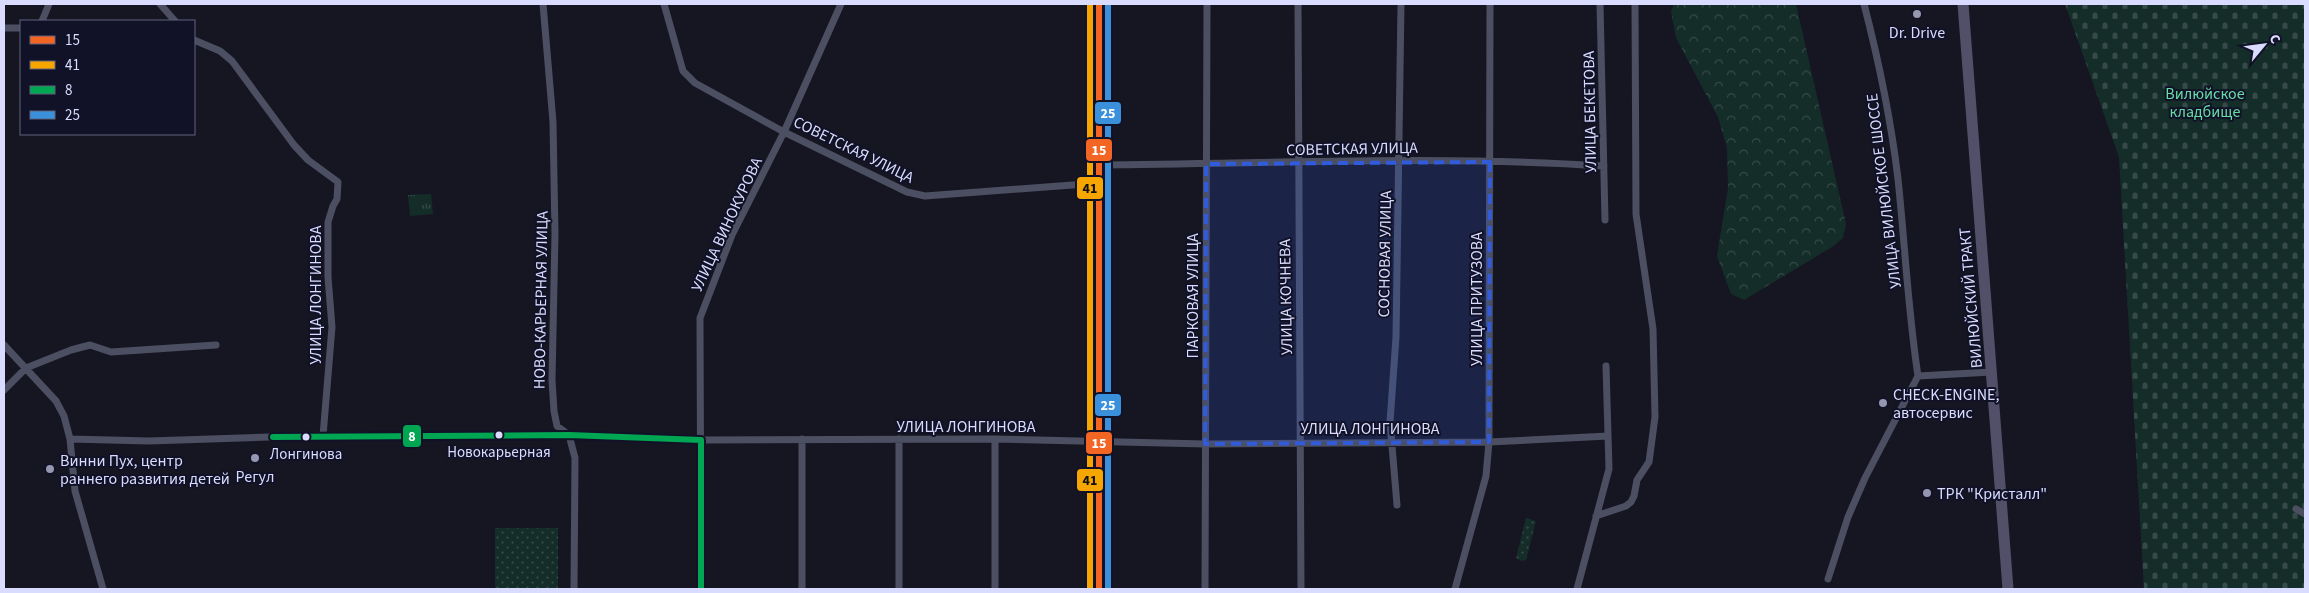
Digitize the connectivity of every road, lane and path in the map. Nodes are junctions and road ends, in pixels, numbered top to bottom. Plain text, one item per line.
1 (50, 4) edge
2 (160, 4) edge
3 (543, 4) edge
4 (664, 4) edge
5 (841, 4) edge
6 (1099, 4) edge
7 (1207, 4) edge
8 (1298, 4) edge
9 (1401, 4) edge
10 (1490, 4) edge
11 (1600, 4) edge
12 (1634, 4) edge
13 (1864, 4) edge
14 (1963, 4) edge
15 (42, 20) edge
16 (174, 20) edge
17 (4, 28) edge
18 (20, 28) edge
19 (195, 40) edge
20 (784, 132) junction
21 (1400, 161) junction
22 (1490, 162) junction
23 (1298, 163) junction
24 (1206, 164) junction
25 (1100, 165) junction
26 (1604, 166) junction
27 (1099, 183) junction
28 (1605, 220) dead end
29 (4, 345) edge
30 (216, 345) dead end
31 (1606, 366) dead end
32 (26, 368) junction
33 (1992, 372) junction
34 (1918, 376) junction
35 (4, 390) edge
36 (569, 435) junction
37 (323, 436) junction
38 (1608, 436) junction
39 (802, 439) junction
40 (898, 439) junction
41 (995, 439) junction
42 (70, 440) junction
43 (701, 440) junction
44 (1100, 442) junction
45 (1300, 442) junction
46 (1392, 442) junction
47 (1489, 442) junction
48 (1205, 444) junction
49 (1397, 505) dead end
50 (2296, 508) dead end
51 (2305, 514) edge
52 (1596, 516) junction
53 (1828, 579) dead end
54 (103, 589) edge
55 (574, 589) edge
56 (701, 589) edge
57 (802, 589) edge
58 (899, 589) edge
59 (995, 589) edge
60 (1099, 589) edge
61 (1205, 589) edge
62 (1302, 589) edge
63 (1456, 589) edge
64 (1577, 589) edge
65 (2008, 589) edge

1 - 15 street
2 - 16 street
3 - 36 street, НОВО-КАРЬЕРНАЯ УЛИЦА
4 - 20 street, СОВЕТСКАЯ УЛИЦА
5 - 20 street, УЛИЦА ВИНОКУРОВА
6 - 25 main road
7 - 24 street, ПАРКОВАЯ УЛИЦА
8 - 23 street, УЛИЦА КОЧНЕВА
9 - 21 street, СОСНОВАЯ УЛИЦА
10 - 22 street, УЛИЦА ПРИТУЗОВА
11 - 26 street, УЛИЦА БЕКЕТОВА
12 - 52 street
13 - 34 street, УЛИЦА ВИЛЮЙСКОЕ ШОССЕ
14 - 33 main road, ВИЛЮЙСКИЙ ТРАКТ
17 - 18 street
19 - 37 street, УЛИЦА ЛОНГИНОВА
20 - 27 street, СОВЕТСКАЯ УЛИЦА
20 - 43 street, УЛИЦА ВИНОКУРОВА
21 - 22 street, СОВЕТСКАЯ УЛИЦА
21 - 23 street, СОВЕТСКАЯ УЛИЦА
21 - 46 street, СОСНОВАЯ УЛИЦА
22 - 26 street, СОВЕТСКАЯ УЛИЦА
22 - 47 street, УЛИЦА ПРИТУЗОВА
23 - 24 street, СОВЕТСКАЯ УЛИЦА
23 - 45 street, УЛИЦА КОЧНЕВА
24 - 25 street, СОВЕТСКАЯ УЛИЦА
24 - 48 street, ПАРКОВАЯ УЛИЦА
25 - 27 main road
26 - 28 street, УЛИЦА БЕКЕТОВА
27 - 44 main road
29 - 32 street
30 - 32 street
31 - 38 street
32 - 35 street
32 - 42 street
33 - 34 street
33 - 65 main road, ВИЛЮЙСКИЙ ТРАКТ
34 - 53 street
36 - 37 street, УЛИЦА ЛОНГИНОВА
36 - 43 street, УЛИЦА ЛОНГИНОВА
36 - 55 street, НОВО-КАРЬЕРНАЯ УЛИЦА
37 - 42 street, УЛИЦА ЛОНГИНОВА
38 - 47 street, УЛИЦА ЛОНГИНОВА
38 - 52 street
39 - 40 street, УЛИЦА ЛОНГИНОВА
39 - 43 street, УЛИЦА ЛОНГИНОВА
39 - 57 street
40 - 41 street, УЛИЦА ЛОНГИНОВА
40 - 58 street
41 - 44 street, УЛИЦА ЛОНГИНОВА
41 - 59 street
42 - 54 street
43 - 56 street, УЛИЦА ВИНОКУРОВА
44 - 48 street, УЛИЦА ЛОНГИНОВА
44 - 60 main road
45 - 46 street, УЛИЦА ЛОНГИНОВА
45 - 48 street, УЛИЦА ЛОНГИНОВА
45 - 62 street, УЛИЦА КОЧНЕВА
46 - 47 street, УЛИЦА ЛОНГИНОВА
46 - 49 street, СОСНОВАЯ УЛИЦА
47 - 63 street, УЛИЦА ПРИТУЗОВА
48 - 61 street, ПАРКОВАЯ УЛИЦА
50 - 51 street
52 - 64 street

